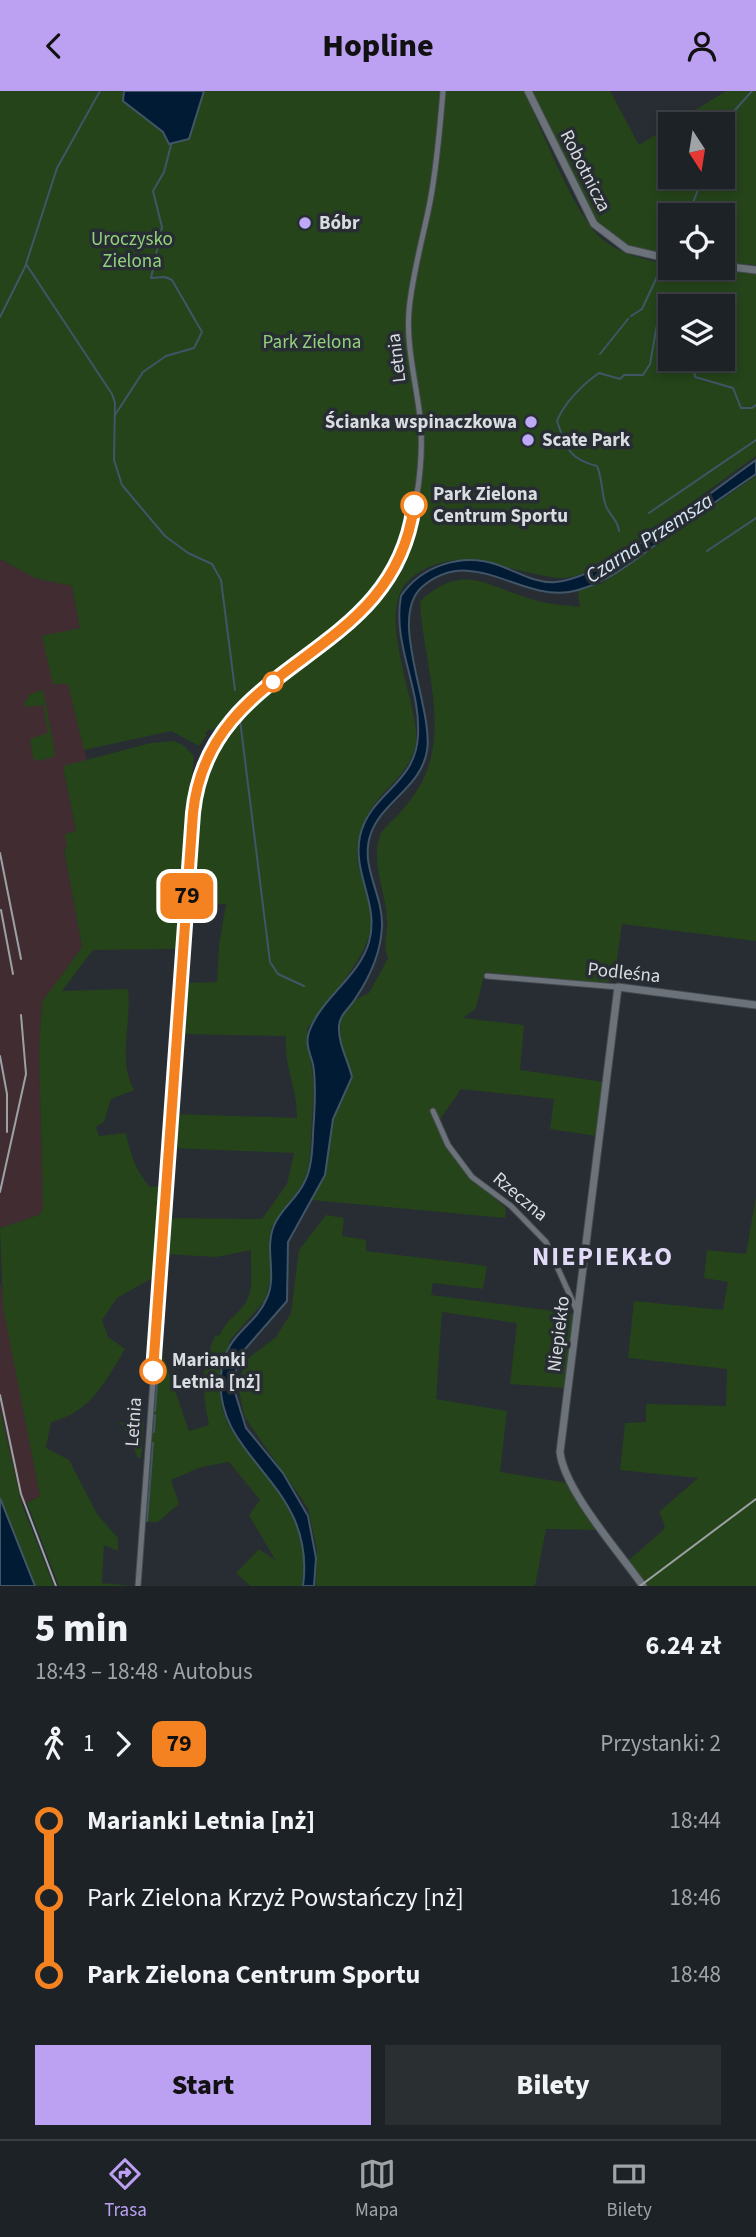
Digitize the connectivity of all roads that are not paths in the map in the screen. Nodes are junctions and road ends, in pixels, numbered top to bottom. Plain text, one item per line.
1 (443, 91) edge
2 (528, 91) edge
3 (658, 256) edge
4 (735, 267) edge
5 (756, 270) edge
6 (487, 976) dead end
7 (618, 986) junction
8 (756, 1005) edge
9 (433, 1111) dead end
10 (578, 1313) junction
11 (641, 1584) edge
12 (138, 1586) edge

1 - 12 street, Letnia
2 - 3 street, Robotnicza
4 - 5 street
6 - 7 street, Podleśna
7 - 8 street, Podleśna
7 - 10 street, Niepiekło
9 - 10 street, Rzeczna
10 - 11 street, Niepiekło

